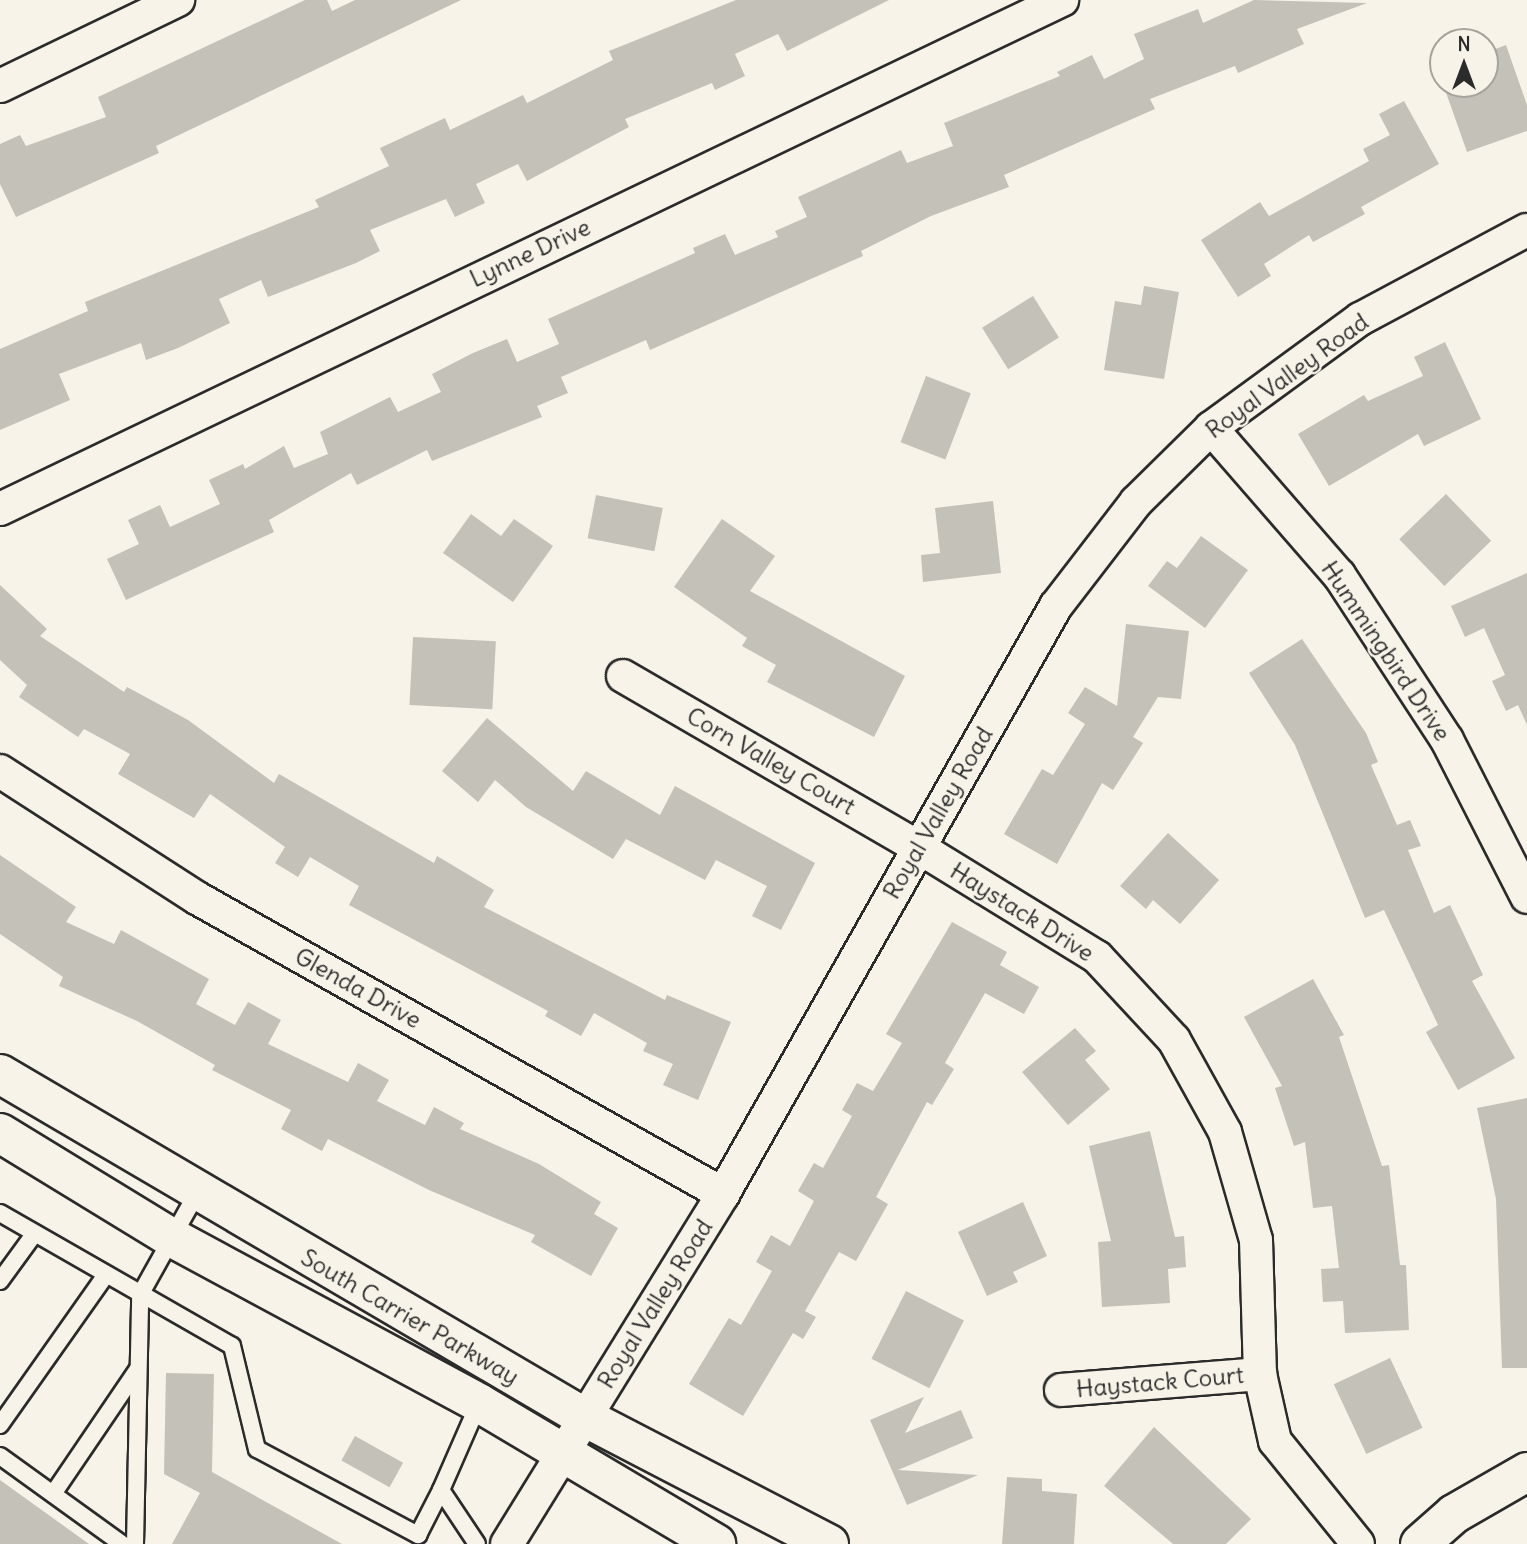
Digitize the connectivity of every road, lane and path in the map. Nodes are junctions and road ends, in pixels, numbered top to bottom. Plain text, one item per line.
1 (178, 0) edge
2 (1062, 0) edge
3 (0, 86) edge
4 (1527, 230) edge
5 (1211, 428) junction
6 (0, 509) edge
7 (623, 676) dead end
8 (0, 771) edge
9 (918, 846) junction
10 (1527, 897) edge
11 (0, 1074) edge
12 (0, 1133) edge
13 (197, 1193) junction
14 (723, 1194) junction
15 (0, 1213) edge
16 (35, 1233) junction
17 (169, 1236) junction
18 (106, 1275) junction
19 (0, 1281) edge
20 (140, 1295) junction
21 (138, 1369) junction
22 (1259, 1374) junction
23 (1061, 1390) dead end
24 (479, 1404) junction
25 (584, 1417) junction
26 (0, 1425) edge
27 (562, 1454) junction
28 (0, 1456) edge
29 (1527, 1472) edge
30 (441, 1490) junction
31 (53, 1494) junction
32 (416, 1540) edge
33 (122, 1544) edge
34 (135, 1544) edge
35 (477, 1544) edge
36 (507, 1544) edge
37 (716, 1544) edge
38 (829, 1544) edge
39 (1358, 1544) edge
40 (1420, 1544) edge

1 - 3 street
2 - 6 street, Lynne Drive
4 - 5 street, Royal Valley Road
5 - 9 street, Royal Valley Road
5 - 10 street, Hummingbird Drive
7 - 9 street, Corn Valley Court
8 - 14 street, Glenda Drive
9 - 14 street, Royal Valley Road
9 - 22 street, Haystack Drive
11 - 13 main road, South Carrier Parkway
12 - 17 main road, South Carrier Parkway
13 - 17 lane
13 - 25 main road, South Carrier Parkway
14 - 25 street, Royal Valley Road
15 - 16 lane
16 - 18 lane
16 - 19 lane
17 - 20 lane
17 - 24 main road, South Carrier Parkway
18 - 20 lane
18 - 26 lane
20 - 21 lane
20 - 32 lane
21 - 31 lane
21 - 34 lane
22 - 23 street, Haystack Court
22 - 39 street, Haystack Drive
24 - 27 main road, South Carrier Parkway
24 - 30 lane
25 - 27 street, Royal Valley Road
25 - 38 main road, South Carrier Parkway
27 - 36 street, Royal Valley Road
27 - 37 main road, South Carrier Parkway
28 - 31 lane
29 - 40 main road
30 - 32 lane
30 - 35 lane
31 - 33 lane

